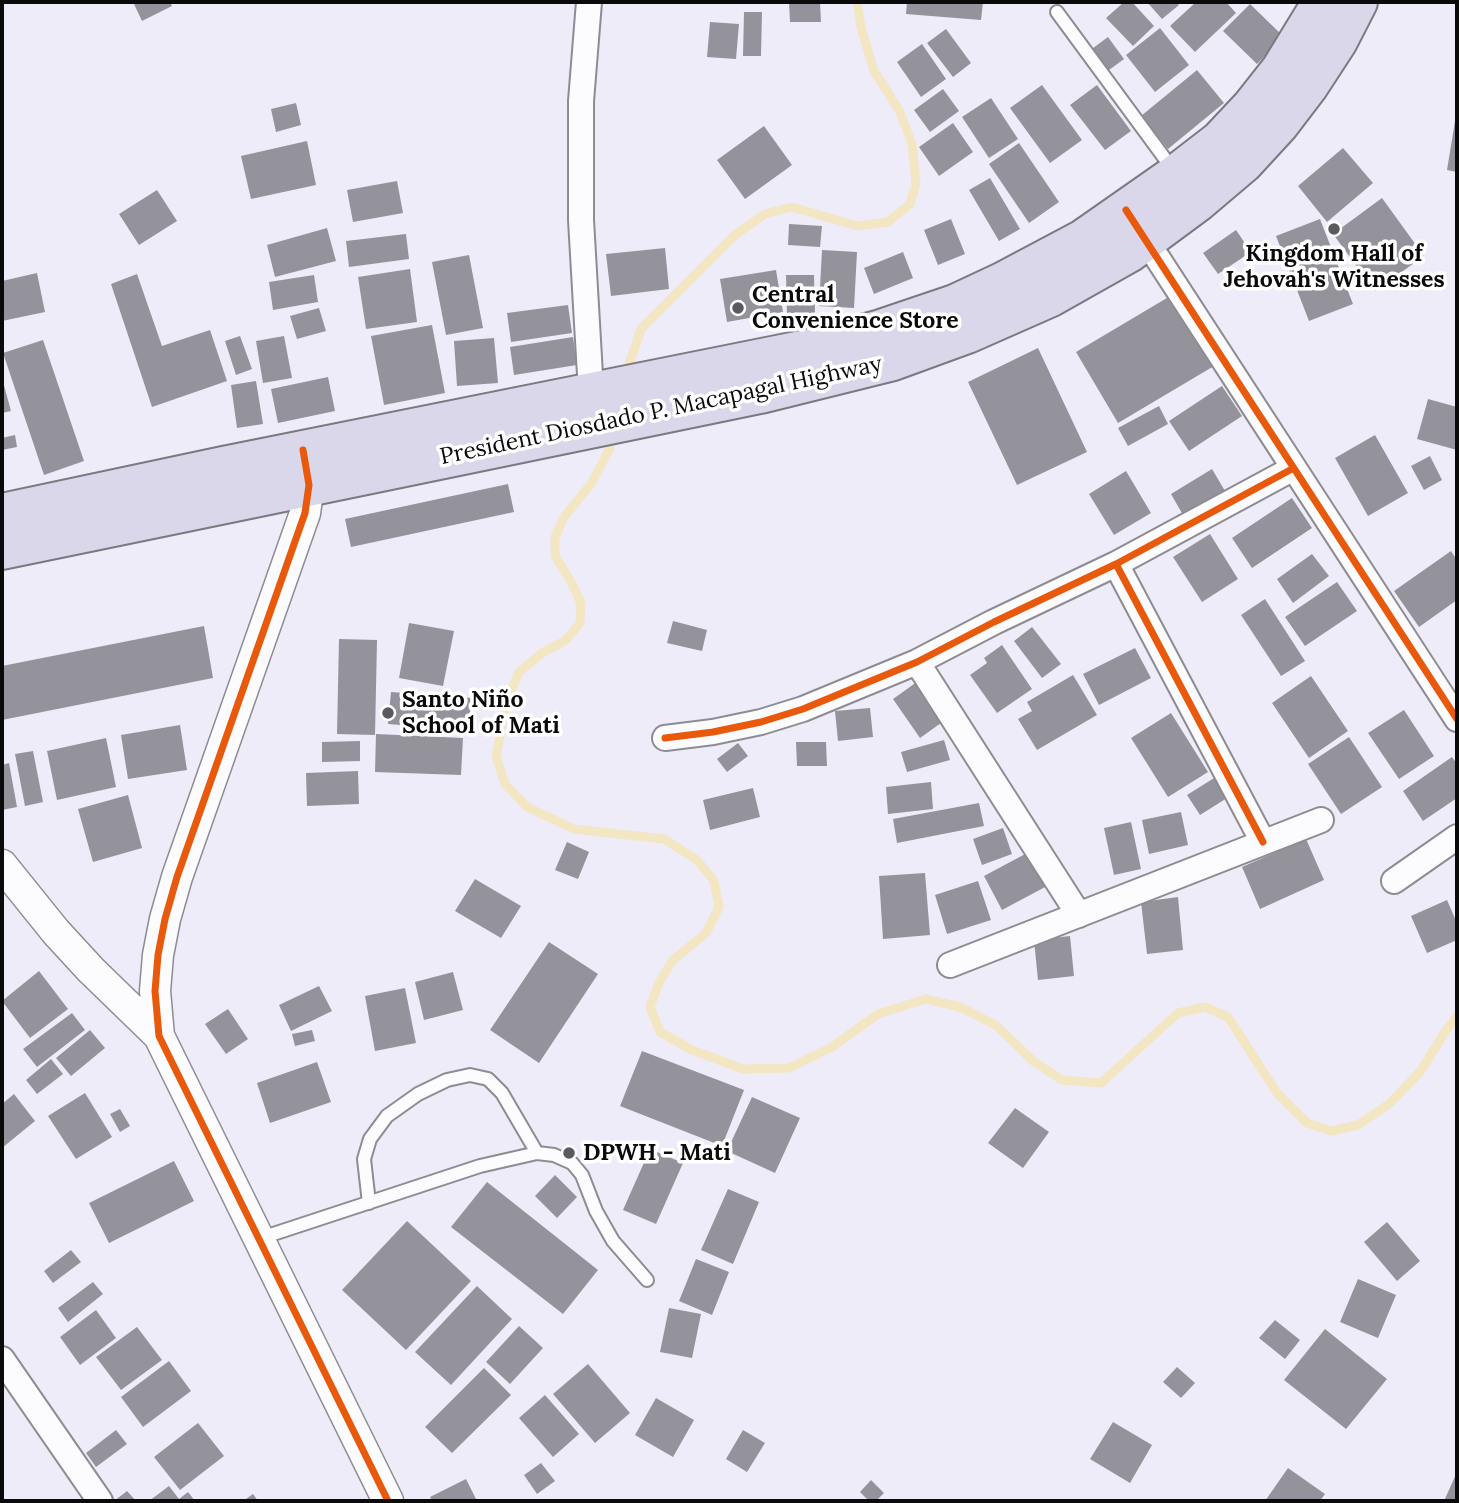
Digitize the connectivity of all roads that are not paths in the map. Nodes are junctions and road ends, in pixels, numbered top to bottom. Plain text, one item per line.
1 (589, 2) edge
2 (1339, 6) edge
3 (1057, 12) dead end
4 (1176, 174) junction
5 (1136, 226) junction
6 (591, 393) junction
7 (306, 468) junction
8 (1292, 469) junction
9 (2, 513) edge
10 (2, 550) edge
11 (1116, 564) junction
12 (918, 662) junction
13 (1457, 719) edge
14 (665, 738) dead end
15 (1321, 820) dead end
16 (1457, 837) edge
17 (1263, 842) junction
18 (2, 864) edge
19 (1395, 881) dead end
20 (1079, 915) junction
21 (950, 965) dead end
22 (159, 1036) junction
23 (537, 1153) junction
24 (369, 1203) junction
25 (258, 1239) junction
26 (647, 1280) dead end
27 (2, 1359) edge
28 (100, 1501) edge
29 (388, 1501) edge

1 - 6 street
2 - 4 main road, President Diosdado P. Macapagal Highway
2 - 5 main road, President Diosdado P. Macapagal Highway
3 - 4 lane
4 - 5 main road, President Diosdado P. Macapagal Highway
5 - 6 main road, President Diosdado P. Macapagal Highway
5 - 7 main road, President Diosdado P. Macapagal Highway
5 - 8 street
6 - 7 main road, President Diosdado P. Macapagal Highway
7 - 9 main road, President Diosdado P. Macapagal Highway
7 - 10 main road, President Diosdado P. Macapagal Highway
7 - 22 street
8 - 11 street
8 - 13 street
11 - 12 street
11 - 17 street
12 - 14 street
12 - 20 street
15 - 17 street
16 - 19 street
17 - 20 street
18 - 22 street
20 - 21 street
22 - 25 street
23 - 24 lane
23 - 24 lane
23 - 26 lane
24 - 25 lane
25 - 29 street
27 - 28 street

